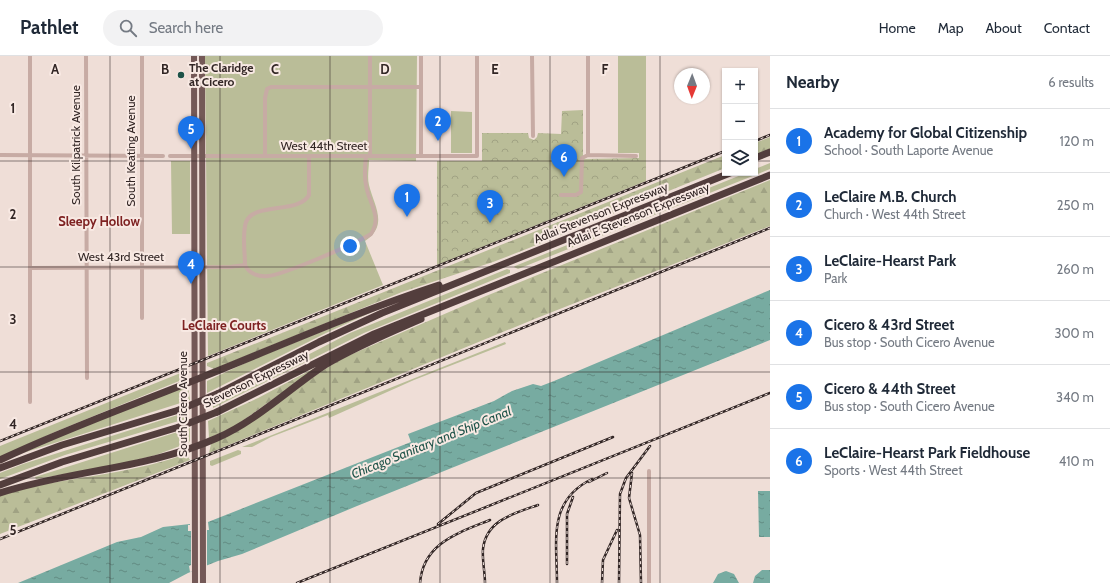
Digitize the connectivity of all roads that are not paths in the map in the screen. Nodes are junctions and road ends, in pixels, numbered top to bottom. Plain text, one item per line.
1 (30, 56) edge
2 (86, 56) edge
3 (142, 56) edge
4 (194, 56) edge
5 (202, 56) edge
6 (370, 56) edge
7 (420, 56) edge
8 (477, 56) edge
9 (532, 56) edge
10 (588, 56) edge
11 (370, 86) junction
12 (420, 87) junction
13 (533, 134) dead end
14 (770, 152) edge
15 (0, 155) edge
16 (588, 155) junction
17 (31, 156) junction
18 (86, 156) junction
19 (141, 156) junction
20 (163, 156) dead end
21 (170, 156) dead end
22 (195, 156) junction
23 (203, 156) junction
24 (265, 156) junction
25 (309, 156) junction
26 (368, 156) junction
27 (421, 156) junction
28 (636, 156) dead end
29 (758, 157) edge
30 (770, 157) edge
31 (758, 162) edge
32 (722, 174) edge
33 (770, 174) edge
34 (722, 176) edge
35 (702, 184) junction
36 (561, 195) dead end
37 (245, 265) junction
38 (86, 267) junction
39 (141, 267) junction
40 (195, 267) junction
41 (204, 267) junction
42 (30, 268) junction
43 (480, 273) junction
44 (515, 276) joint
45 (490, 286) junction
46 (142, 318) dead end
47 (203, 377) junction
48 (87, 378) dead end
49 (194, 380) junction
50 (30, 402) dead end
51 (203, 444) junction
52 (194, 447) junction
53 (0, 460) edge
54 (0, 468) edge
55 (649, 471) dead end
56 (0, 485) edge
57 (0, 493) edge
58 (195, 583) edge
59 (203, 583) edge
60 (649, 583) edge

1 - 17 street
2 - 18 street, South Kilpatrick Avenue
3 - 19 street, South Keating Avenue
4 - 22 main road, South Cicero Avenue
5 - 23 main road, South Cicero Avenue
6 - 11 street
7 - 12 street
8 - 27 street, West 44th Street
9 - 13 street
10 - 16 street
11 - 12 street
11 - 24 street
11 - 26 street
12 - 27 street
14 - 29 highway
15 - 17 street
16 - 28 street
16 - 36 street
17 - 18 street
17 - 42 street
18 - 19 street
18 - 38 street, South Kilpatrick Avenue
19 - 20 street
19 - 39 street, South Keating Avenue
21 - 22 street, West 44th Street
22 - 23 street, West 44th Street
22 - 40 main road, South Cicero Avenue
23 - 24 street, West 44th Street
23 - 41 main road, South Cicero Avenue
24 - 25 street, West 44th Street
25 - 26 street, West 44th Street
25 - 37 street
26 - 27 street, West 44th Street
26 - 37 street
30 - 31 highway
32 - 35 highway
33 - 44 highway, Adlai E Stevenson Expressway
34 - 35 highway, Adlai Stevenson Expressway
35 - 43 highway, Adlai Stevenson Expressway
37 - 41 street, West 43rd Street
38 - 39 street, West 43rd Street
38 - 42 street, West 43rd Street
38 - 48 street, South Kilpatrick Avenue
39 - 40 street, West 43rd Street
39 - 46 street, South Keating Avenue
40 - 41 street, West 43rd Street
40 - 49 main road, South Cicero Avenue
41 - 47 main road, South Cicero Avenue
42 - 50 street
43 - 47 highway
43 - 54 highway, Stevenson Expressway, bridge
44 - 45 highway, Stevenson Expressway
45 - 51 highway
45 - 56 highway, Stevenson Expressway, bridge
47 - 49 highway
47 - 51 main road, South Cicero Avenue
49 - 52 main road, South Cicero Avenue
49 - 53 highway
51 - 52 highway
51 - 59 main road, South Cicero Avenue
52 - 57 highway
52 - 58 main road, South Cicero Avenue
55 - 60 street

